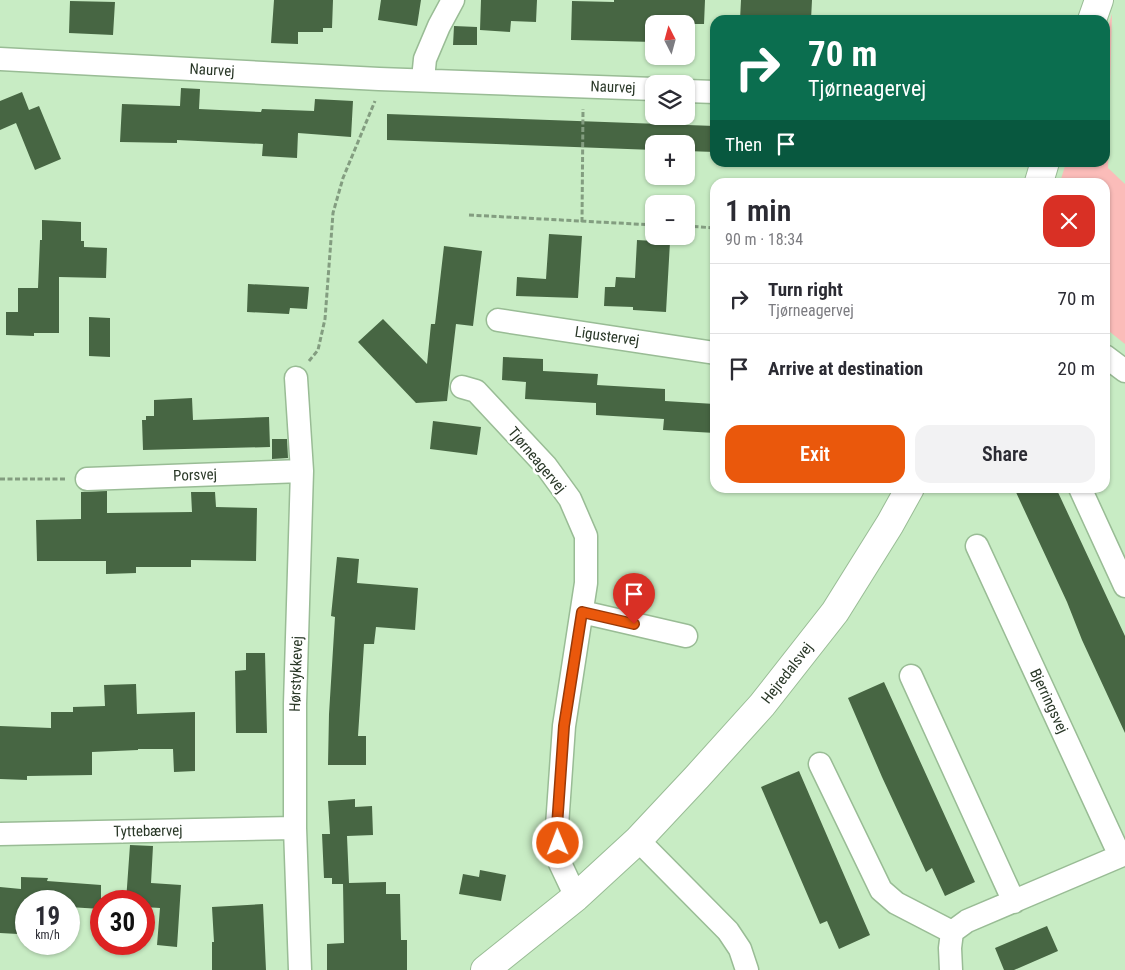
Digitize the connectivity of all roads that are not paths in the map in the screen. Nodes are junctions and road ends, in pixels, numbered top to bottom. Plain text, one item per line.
1 (453, 0) edge
2 (1099, 0) edge
3 (1094, 15) edge
4 (0, 59) edge
5 (423, 79) junction
6 (645, 89) edge
7 (695, 91) edge
8 (710, 92) edge
9 (498, 320) dead end
10 (710, 351) edge
11 (1110, 360) edge
12 (1125, 371) edge
13 (296, 378) road end
14 (462, 387) dead end
15 (302, 471) junction
16 (87, 479) road end
17 (907, 493) edge
18 (1082, 493) edge
19 (977, 546) dead end
20 (1125, 586) edge
21 (582, 612) junction
22 (686, 636) dead end
23 (912, 676) dead end
24 (820, 764) dead end
25 (295, 828) junction
26 (0, 834) edge
27 (638, 840) junction
28 (1123, 855) edge
29 (576, 897) junction
30 (1014, 902) junction
31 (952, 932) junction
32 (300, 970) edge
33 (486, 970) edge
34 (748, 970) edge
35 (951, 970) edge

1 - 5 street
2 - 3 street
4 - 5 street, Naurvej
5 - 6 street, Naurvej
7 - 8 street
9 - 10 street, Ligustervej
11 - 12 street
13 - 15 street, Hørstykkevej
14 - 21 street, Tjørneagervej
15 - 16 street, Porsvej
15 - 25 street, Hørstykkevej
17 - 27 street, Hejredalsvej
18 - 20 street
19 - 28 street, Bjerringsvej
21 - 22 street
21 - 29 street, Tjørneagervej
23 - 30 street
24 - 31 street
25 - 26 street, Tyttebærvej
25 - 32 street, Hørstykkevej
27 - 29 street, Hejredalsvej
27 - 34 street
28 - 30 street, Bjerringsvej
29 - 33 street, Hejredalsvej
30 - 31 street, Bjerringsvej
31 - 35 street

